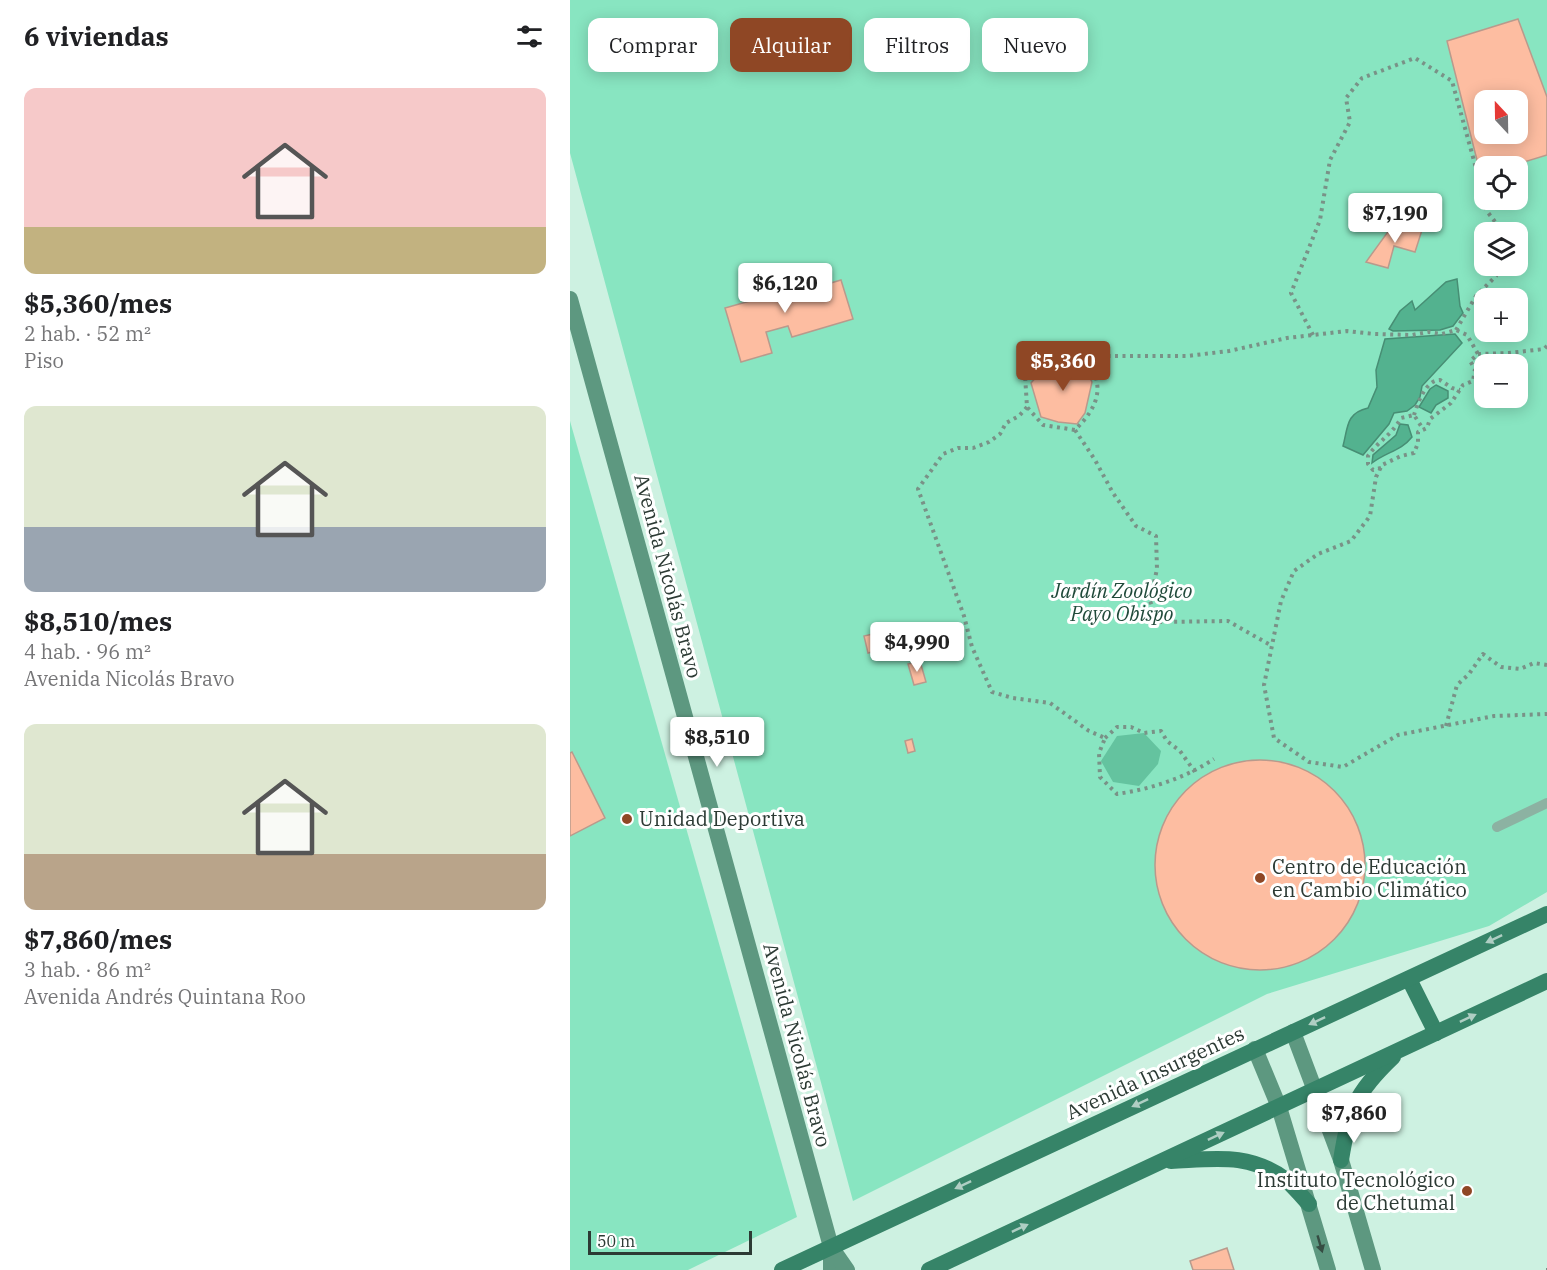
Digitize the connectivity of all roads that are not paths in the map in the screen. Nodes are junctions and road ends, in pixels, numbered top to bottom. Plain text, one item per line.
1 (570, 299) edge
2 (1547, 803) edge
3 (1497, 827) dead end
4 (1547, 914) edge
5 (1409, 979) junction
6 (1547, 981) edge
7 (1293, 1032) junction
8 (1436, 1033) junction
9 (1402, 1048) junction
10 (1256, 1049) junction
11 (1315, 1089) junction
12 (1279, 1107) junction
13 (1341, 1160) junction
14 (1164, 1161) junction
15 (1309, 1204) junction
16 (831, 1247) junction
17 (782, 1270) edge
18 (831, 1270) edge
19 (847, 1270) edge
20 (929, 1270) edge
21 (1328, 1270) edge
22 (1373, 1270) edge

1 - 16 main road, Avenida Nicolás Bravo
2 - 3 lane
4 -> 5 main road, Avenida Insurgentes
5 -> 7 main road, Avenida Insurgentes
5 - 8 main road
8 -> 6 main road
7 - 10 main road, Avenida Insurgentes
7 - 11 main road
8 - 9 main road
9 - 11 main road
9 - 13 main road
10 - 12 main road
10 -> 16 main road, Avenida Insurgentes
11 - 12 main road
11 - 13 main road
14 -> 12 main road
12 - 15 main road
13 - 22 main road
14 - 15 main road
20 -> 14 main road
15 -> 21 main road
16 - 17 main road, Avenida Insurgentes
16 - 18 main road, Avenida Nicolás Bravo
16 - 19 main road, Avenida Nicolás Bravo

